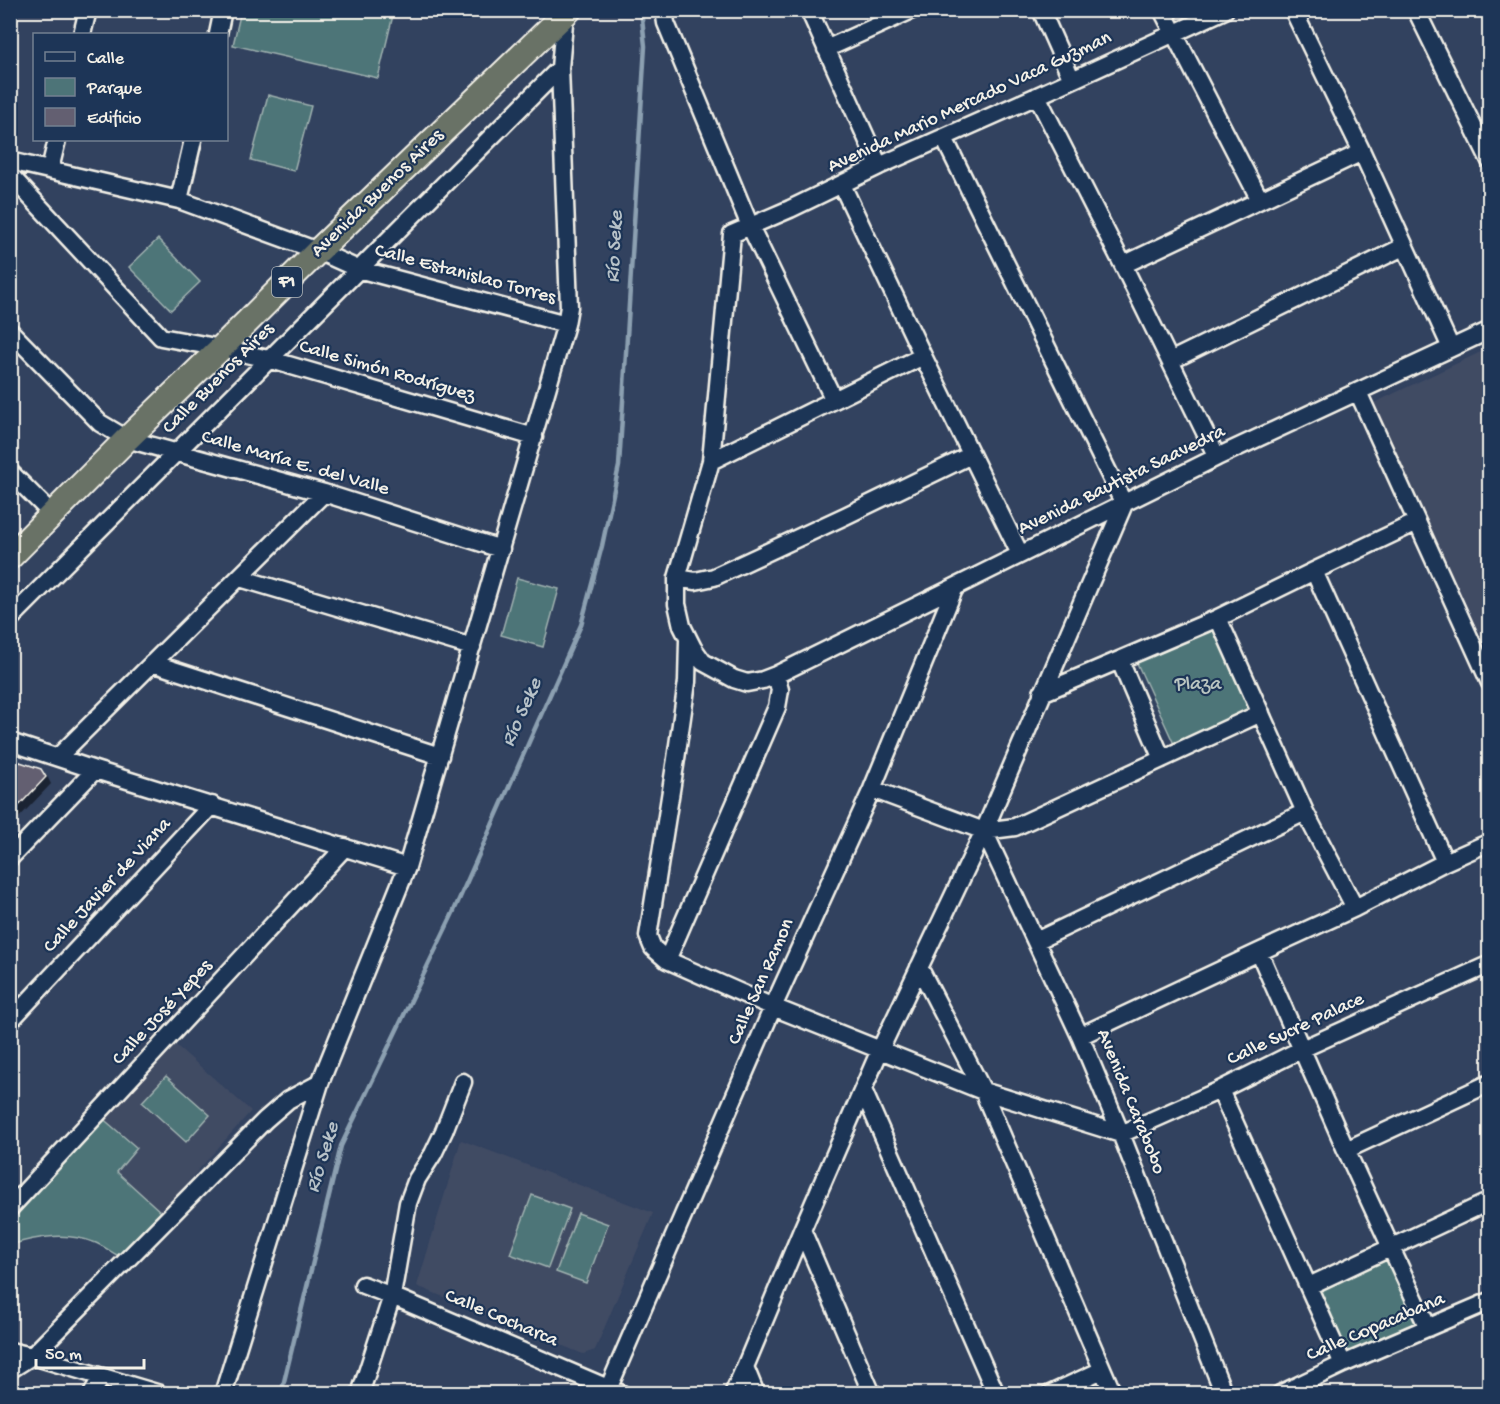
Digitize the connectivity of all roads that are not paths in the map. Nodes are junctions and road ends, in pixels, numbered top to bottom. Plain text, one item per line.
1 (88, 10) edge
2 (223, 10) edge
3 (664, 10) edge
4 (809, 10) edge
5 (912, 10) edge
6 (1041, 10) edge
7 (1162, 10) edge
8 (1225, 10) edge
9 (1293, 10) edge
10 (1416, 10) edge
11 (565, 12) edge
12 (82, 33) edge
13 (218, 33) edge
14 (1173, 34) junction
15 (826, 49) junction
16 (560, 68) junction
17 (1072, 80) junction
18 (1037, 96) junction
19 (944, 138) junction
20 (57, 141) edge
21 (193, 141) edge
22 (1362, 152) junction
23 (10, 161) edge
24 (1490, 161) edge
25 (879, 166) junction
26 (50, 169) junction
27 (10, 175) edge
28 (842, 185) junction
29 (178, 200) junction
30 (1260, 200) junction
31 (750, 226) junction
32 (1405, 246) junction
33 (318, 250) junction
34 (1123, 265) junction
35 (358, 269) junction
36 (566, 324) junction
37 (1490, 330) edge
38 (10, 331) edge
39 (221, 348) junction
40 (1451, 348) junction
41 (923, 356) junction
42 (268, 359) junction
43 (1170, 361) junction
44 (1358, 392) junction
45 (834, 400) junction
46 (534, 437) junction
47 (127, 439) junction
48 (177, 452) junction
49 (971, 455) junction
50 (1217, 457) junction
51 (711, 461) junction
52 (10, 472) edge
53 (324, 493) junction
54 (1124, 504) junction
55 (52, 514) junction
56 (1417, 522) junction
57 (501, 549) junction
58 (1020, 554) junction
59 (10, 557) edge
60 (1314, 571) junction
61 (240, 578) junction
62 (677, 578) junction
63 (955, 587) junction
64 (1218, 618) junction
65 (10, 619) edge
66 (688, 639) junction
67 (472, 647) junction
68 (1120, 661) junction
69 (152, 663) junction
70 (776, 675) junction
71 (1490, 683) edge
72 (1042, 693) junction
73 (1261, 713) junction
74 (10, 742) edge
75 (440, 756) junction
76 (58, 757) junction
77 (1162, 759) junction
78 (95, 770) junction
79 (872, 789) junction
80 (212, 805) junction
81 (1305, 812) junction
82 (984, 831) junction
83 (1490, 842) edge
84 (345, 847) junction
85 (10, 858) edge
86 (1445, 862) junction
87 (407, 867) junction
88 (1355, 908) junction
89 (1036, 941) junction
90 (1259, 951) junction
91 (667, 960) junction
92 (1490, 963) edge
93 (919, 967) junction
94 (773, 1007) junction
95 (10, 1021) edge
96 (1080, 1036) junction
97 (880, 1050) junction
98 (1302, 1050) junction
99 (463, 1082) dead end
100 (320, 1083) junction
101 (1490, 1083) edge
102 (863, 1090) junction
103 (1221, 1090) junction
104 (983, 1091) junction
105 (1121, 1134) junction
106 (1346, 1150) junction
107 (1490, 1202) edge
108 (10, 1208) edge
109 (802, 1230) junction
110 (1391, 1248) junction
111 (363, 1285) dead end
112 (1309, 1286) junction
113 (392, 1296) junction
114 (1490, 1301) edge
115 (1428, 1328) junction
116 (10, 1352) edge
117 (32, 1356) junction
118 (1343, 1364) junction
119 (745, 1367) junction
120 (10, 1370) edge
121 (1102, 1370) junction
122 (101, 1377) junction
123 (612, 1391) edge
124 (92, 1394) edge
125 (160, 1394) edge
126 (223, 1394) edge
127 (360, 1394) edge
128 (733, 1394) edge
129 (756, 1394) edge
130 (872, 1394) edge
131 (996, 1394) edge
132 (1050, 1394) edge
133 (1113, 1394) edge
134 (1224, 1394) edge
135 (1280, 1394) edge

1 - 12 street
2 - 13 street
3 - 31 street
4 - 15 street
5 - 15 street
6 - 17 street
7 - 14 street
8 - 14 street, Avenida Mario Mercado Vaca Guzman
9 - 22 street
10 - 24 street
11 - 16 street
11 - 33 highway, Avenida Buenos Aires / F1
14 - 17 street, Avenida Mario Mercado Vaca Guzman
14 - 30 street
15 - 25 street
16 - 35 street, Calle Buenos Aires
16 - 36 street
17 - 18 street, Avenida Mario Mercado Vaca Guzman
18 - 19 street, Avenida Mario Mercado Vaca Guzman
18 - 34 street
19 - 25 street, Avenida Mario Mercado Vaca Guzman
19 - 54 street
20 - 26 street
21 - 29 street
22 - 30 street
22 - 32 street
23 - 26 street, Calle Estanislao Torres
25 - 28 street, Avenida Mario Mercado Vaca Guzman
26 - 29 street, Calle Estanislao Torres
27 - 39 street, Calle Simón Rodríguez
28 - 31 street, Avenida Mario Mercado Vaca Guzman
28 - 41 street
29 - 33 street, Calle Estanislao Torres
30 - 34 street
31 - 45 street
31 - 51 street, Avenida Mario Mercado Vaca Guzman
32 - 40 street
32 - 43 street
33 - 35 street, Calle Estanislao Torres
33 - 39 highway, Avenida Buenos Aires / F1
34 - 43 street
35 - 36 street, Calle Estanislao Torres
35 - 42 street, Calle Buenos Aires
36 - 46 street
37 - 40 street, Avenida Bautista Saavedra
38 - 47 street, Calle María E. del Valle
39 - 42 street, Calle Simón Rodríguez
39 - 47 highway, Avenida Buenos Aires / F1
40 - 44 street, Avenida Bautista Saavedra
41 - 45 street
41 - 49 street
42 - 46 street, Calle Simón Rodríguez
42 - 48 street, Calle Buenos Aires
43 - 50 street
44 - 50 street, Avenida Bautista Saavedra
44 - 56 street
45 - 51 street
46 - 57 street
47 - 48 street, Calle María E. del Valle
47 - 55 highway, Avenida Buenos Aires / F1
48 - 53 street, Calle María E. del Valle
48 - 65 street, Calle Buenos Aires
49 - 58 street
49 - 62 street
50 - 54 street, Avenida Bautista Saavedra
51 - 62 street
52 - 55 street
53 - 57 street, Calle María E. del Valle
53 - 61 street
54 - 58 street, Avenida Bautista Saavedra
54 - 72 street
55 - 59 highway, Avenida Buenos Aires / F1
56 - 60 street
56 - 71 street
57 - 67 street
58 - 63 street, Avenida Bautista Saavedra
60 - 64 street
60 - 86 street
61 - 67 street
61 - 69 street
62 - 66 street
63 - 70 street, Avenida Bautista Saavedra
63 - 79 street, Calle San Ramon
64 - 68 street
64 - 73 street
66 - 70 street, Avenida Bautista Saavedra
66 - 91 street
67 - 75 street
68 - 72 street
68 - 77 street
69 - 75 street
69 - 76 street
70 - 91 street
72 - 82 street
73 - 77 street
73 - 81 street
74 - 76 street
75 - 87 street
76 - 78 street
77 - 82 street
78 - 80 street
78 - 85 street
79 - 82 street
79 - 94 street, Calle San Ramon
80 - 84 street
80 - 95 street, Calle Javier de Viana
81 - 88 street
81 - 89 street
82 - 89 street, Avenida Carabobo
82 - 93 street
83 - 86 street
84 - 87 street
84 - 108 street, Calle José Yepes
86 - 88 street
87 - 100 street
88 - 90 street
89 - 96 street, Avenida Carabobo
90 - 96 street
90 - 98 street
91 - 94 street
92 - 98 street, Calle Sucre Palace
93 - 97 street
93 - 104 street
94 - 97 street
94 - 123 street, Calle San Ramon
96 - 105 street, Avenida Carabobo
97 - 102 street
97 - 104 street
98 - 103 street, Calle Sucre Palace
98 - 106 street
99 - 113 street
100 - 117 street
100 - 126 street
101 - 106 street
102 - 109 street
102 - 131 street
103 - 105 street, Calle Sucre Palace
103 - 112 street
104 - 105 street
104 - 121 street
105 - 134 street, Avenida Carabobo
106 - 110 street
107 - 110 street
109 - 119 street
109 - 130 street
110 - 112 street
110 - 115 street
111 - 113 street, Calle Cocharca
112 - 118 street
113 - 123 street, Calle Cocharca
113 - 127 street
114 - 115 street, Calle Copacabana
115 - 118 street, Calle Copacabana
116 - 117 street
117 - 120 street
117 - 122 street
118 - 135 street, Calle Copacabana
119 - 128 street
119 - 129 street
121 - 132 street
121 - 133 street
122 - 124 street
122 - 125 street

